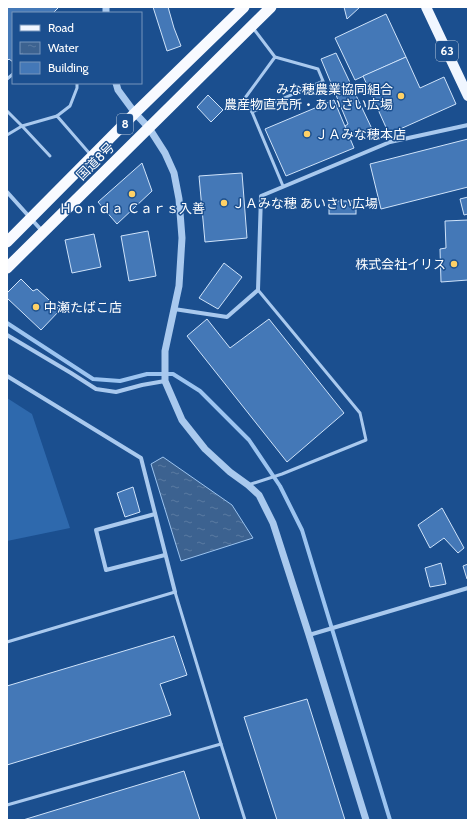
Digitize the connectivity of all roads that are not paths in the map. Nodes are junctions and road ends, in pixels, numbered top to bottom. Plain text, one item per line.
1 (244, 7) edge
2 (271, 7) edge
3 (426, 7) edge
4 (252, 26) junction
5 (276, 57) junction
6 (77, 84) edge
7 (116, 84) edge
8 (468, 96) edge
9 (7, 111) edge
10 (252, 112) junction
11 (135, 113) junction
12 (57, 116) junction
13 (468, 125) edge
14 (22, 126) junction
15 (149, 128) junction
16 (7, 135) edge
17 (50, 156) dead end
18 (92, 156) junction
19 (283, 186) junction
20 (7, 192) edge
21 (31, 218) junction
22 (44, 232) junction
23 (7, 242) edge
24 (7, 268) edge
25 (258, 290) junction
26 (174, 308) junction
27 (7, 335) edge
28 (7, 376) edge
29 (165, 381) junction
30 (248, 485) junction
31 (155, 514) junction
32 (165, 555) junction
33 (468, 588) edge
34 (175, 592) junction
35 (309, 635) junction
36 (7, 642) edge
37 (221, 744) junction
38 (7, 805) edge
39 (245, 820) edge
40 (366, 820) edge

1 - 11 highway, 国道8号 / 8
2 - 4 highway, 国道8号 / 8
3 - 8 main road, 63
4 - 5 lane
4 - 15 highway, 国道8号 / 8
5 - 10 lane
5 - 10 lane
6 - 12 lane
7 - 11 street
9 - 14 lane
10 - 19 lane
11 - 15 street
11 - 18 highway, 国道8号 / 8
12 - 14 lane
12 - 18 lane
13 - 19 street
14 - 16 lane
14 - 17 lane
15 - 22 highway, 国道8号 / 8
15 - 26 street
18 - 21 highway, 国道8号 / 8
19 - 25 street
20 - 21 street
21 - 22 street
21 - 23 highway, 国道8号 / 8
22 - 24 highway, 国道8号 / 8
25 - 26 street
25 - 30 lane
26 - 29 street
27 - 29 street
28 - 31 street
29 - 30 street
30 - 35 street
31 - 32 street
31 - 32 street
32 - 34 street
33 - 35 street
34 - 36 lane
34 - 37 lane
35 - 40 street
37 - 38 lane
37 - 39 lane

